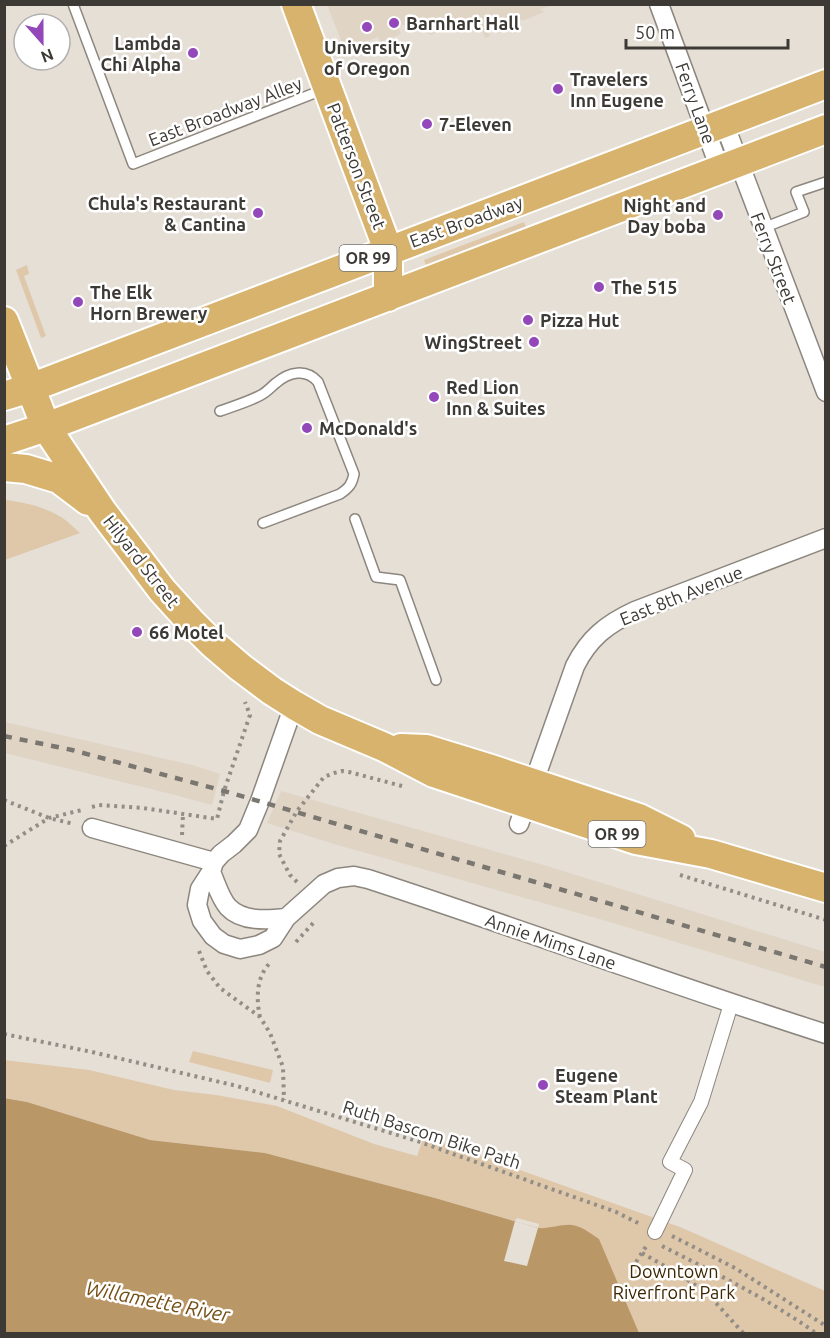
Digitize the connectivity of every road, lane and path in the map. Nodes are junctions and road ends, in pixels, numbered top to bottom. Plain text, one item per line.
1 (73, 4) edge
2 (296, 4) edge
3 (659, 4) edge
4 (825, 84) edge
5 (328, 88) junction
6 (715, 127) junction
7 (825, 129) edge
8 (729, 165) junction
9 (825, 182) edge
10 (763, 228) junction
11 (388, 250) junction
12 (388, 297) junction
13 (4, 321) edge
14 (17, 392) edge
15 (825, 392) edge
16 (220, 411) dead end
17 (46, 427) junction
18 (4, 441) edge
19 (4, 467) edge
20 (102, 511) junction
21 (355, 519) dead end
22 (263, 523) dead end
23 (825, 538) edge
24 (436, 680) dead end
25 (241, 694) dead end
26 (294, 705) junction
27 (4, 800) edge
28 (526, 804) junction
29 (92, 828) joint
30 (182, 844) dead end
31 (213, 867) junction
32 (825, 888) edge
33 (286, 918) junction
34 (316, 920) dead end
35 (194, 943) dead end
36 (293, 945) dead end
37 (276, 958) dead end
38 (731, 1004) junction
39 (260, 1017) junction
40 (4, 1034) edge
41 (825, 1034) edge
42 (284, 1100) junction
43 (655, 1232) junction
44 (642, 1253) dead end
45 (825, 1326) edge
46 (744, 1334) edge
47 (817, 1334) edge

1 - 5 lane, East Broadway Alley
2 - 5 main road, Patterson Street
3 - 6 street, Ferry Lane
4 - 6 main road, East Broadway / OR 99
5 - 11 main road, Patterson Street
6 - 8 street, Ferry Lane
6 - 11 main road, East Broadway / OR 99
7 - 8 main road
8 - 10 street, Ferry Street
8 - 12 main road
9 - 10 lane
10 - 15 street, Ferry Street
11 - 12 main road, Patterson Street
11 - 14 main road, East Broadway / OR 99
12 - 17 main road
13 - 14 main road
14 - 17 main road, Hilyard Street
16 - 22 lane
17 - 18 main road
17 - 20 main road, Hilyard Street / OR 99
19 - 20 main road, OR 99
20 - 26 main road, Hilyard Street / OR 99
21 - 24 lane
23 - 28 street, East 8th Avenue
25 - 30 path
26 - 28 main road, Hilyard Street / OR 99
26 - 31 street, Annie Mims Lane
27 - 29 path
28 - 32 main road, OR 99
29 - 31 street
31 - 33 street
31 - 33 street, Annie Mims Lane
33 - 38 street, Annie Mims Lane
34 - 36 path
35 - 39 path
37 - 39 path
38 - 41 street, Annie Mims Lane
38 - 43 street
39 - 42 path
40 - 42 path, Ruth Bascom Bike Path
42 - 43 path, Ruth Bascom Bike Path
43 - 45 path, Ruth Bascom Bike Path
43 - 47 path
44 - 46 path

